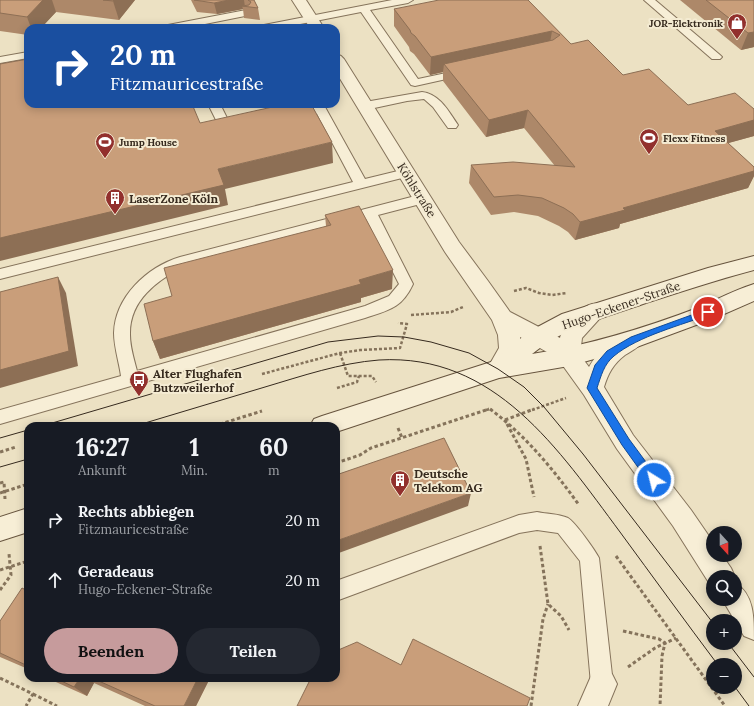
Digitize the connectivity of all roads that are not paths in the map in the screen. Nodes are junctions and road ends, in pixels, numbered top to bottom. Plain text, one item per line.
1 (300, 0) edge
2 (408, 0) edge
3 (649, 0) edge
4 (364, 9) junction
5 (246, 13) edge
6 (314, 23) edge
7 (189, 24) edge
8 (303, 24) edge
9 (24, 56) edge
10 (716, 57) dead end
11 (0, 60) edge
12 (340, 65) edge
13 (474, 70) edge
14 (365, 106) junction
15 (216, 108) edge
16 (282, 108) edge
17 (316, 108) edge
18 (320, 108) edge
19 (286, 117) junction
20 (271, 120) edge
21 (248, 125) edge
22 (452, 125) dead end
23 (406, 173) junction
24 (361, 184) junction
25 (423, 199) junction
26 (370, 213) junction
27 (754, 263) edge
28 (0, 274) edge
29 (754, 292) edge
30 (594, 312) junction
31 (502, 318) junction
32 (570, 320) junction
33 (634, 339) junction
34 (554, 346) junction
35 (498, 369) junction
36 (130, 380) junction
37 (592, 388) junction
38 (0, 417) edge
39 (335, 422) edge
40 (24, 521) edge
41 (0, 529) edge
42 (716, 570) edge
43 (340, 590) edge
44 (741, 606) edge
45 (754, 626) edge
46 (598, 695) edge

1 - 6 street
2 - 4 lane
3 - 10 lane
4 - 6 lane
4 - 13 lane
5 - 7 lane
6 - 8 lane
9 - 11 lane
12 - 14 street, Köhlstraße
14 - 22 lane
14 - 23 street, Köhlstraße
15 - 21 lane
16 - 19 lane
17 - 19 lane
18 - 24 lane
19 - 20 lane
23 - 24 lane
23 - 25 street, Köhlstraße
24 - 28 lane
25 - 26 lane
25 - 31 street, Köhlstraße
26 - 36 lane
26 - 36 lane
27 - 30 street, Hugo-Eckener-Straße
29 - 33 street, Hugo-Eckener-Straße
30 - 32 street, Hugo-Eckener-Straße
30 - 34 street
31 - 32 street
31 - 34 street, Köhlstraße
31 - 35 street, Köhlstraße
32 - 34 street, Hugo-Eckener-Straße
33 - 34 street, Hugo-Eckener-Straße
33 - 37 street
34 - 35 street, Hugo-Eckener-Straße
34 - 35 street, Hugo-Eckener-Straße
34 - 37 street
35 - 37 street
35 - 39 street, Hugo-Eckener-Straße
36 - 38 lane
37 - 42 street
40 - 41 street
43 - 46 lane
44 - 45 street

